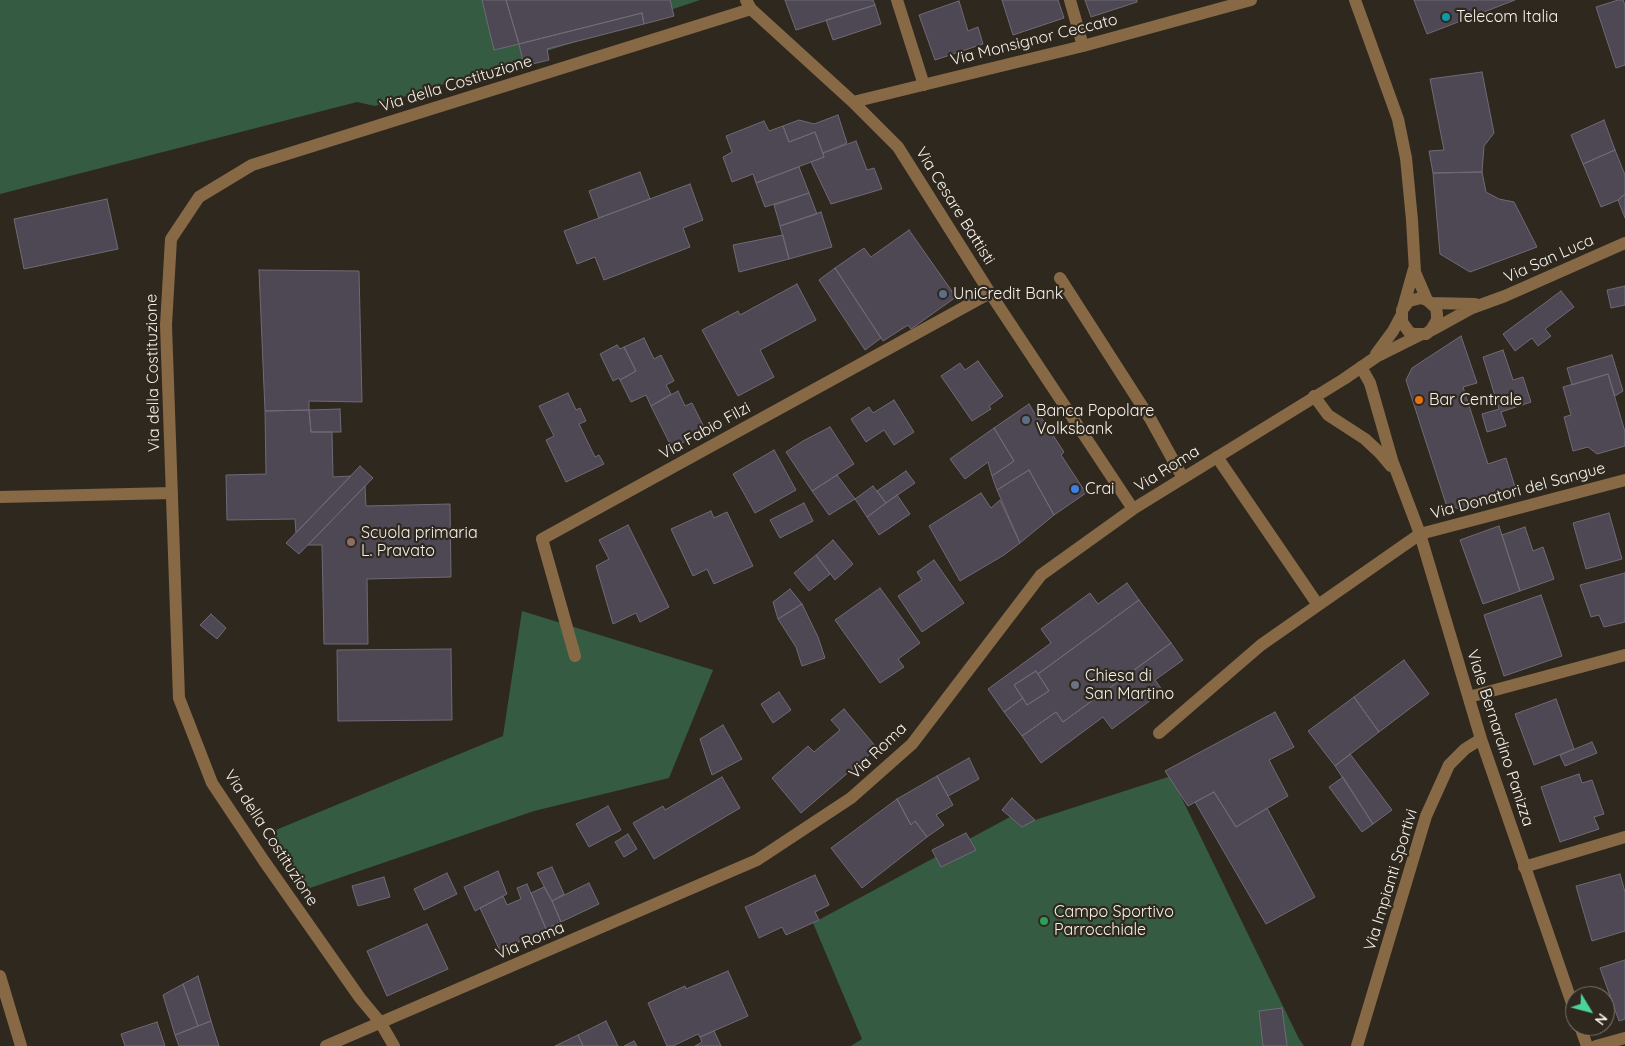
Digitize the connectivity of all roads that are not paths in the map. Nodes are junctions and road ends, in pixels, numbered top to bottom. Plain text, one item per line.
1 (897, 0) edge
2 (1070, 0) edge
3 (1251, 0) edge
4 (1355, 0) edge
5 (749, 5) edge
6 (1209, 5) edge
7 (1083, 46) junction
8 (924, 85) junction
9 (853, 102) junction
10 (1625, 243) edge
11 (1414, 267) junction
12 (1060, 278) dead end
13 (990, 293) junction
14 (1429, 302) junction
15 (1485, 303) junction
16 (1402, 313) junction
17 (1426, 333) junction
18 (1365, 364) junction
19 (1314, 396) junction
20 (1218, 457) junction
21 (1397, 473) junction
22 (1183, 478) junction
23 (1625, 480) edge
24 (172, 494) junction
25 (0, 497) edge
26 (1133, 510) junction
27 (1420, 534) junction
28 (1318, 605) junction
29 (1625, 655) edge
30 (575, 656) dead end
31 (1468, 697) junction
32 (1159, 733) dead end
33 (1481, 738) junction
34 (1625, 837) edge
35 (1524, 867) junction
36 (0, 976) edge
37 (1566, 986) edge
38 (380, 1022) junction
39 (1625, 1038) edge
40 (21, 1046) edge
41 (326, 1046) edge
42 (394, 1046) edge
43 (1357, 1046) edge
44 (1596, 1046) edge

1 - 8 street
2 - 7 street
3 - 6 street, Via Monsignor Ceccato
4 - 11 street
5 - 9 street, Via Cesare Battisti
5 - 24 street, Via della Costituzione
6 - 7 street, Via Monsignor Ceccato
7 - 8 street, Via Monsignor Ceccato
8 - 9 street, Via Monsignor Ceccato
9 - 13 street, Via Cesare Battisti
10 - 15 street, Via San Luca
11 - 14 street
11 - 16 street, Via Roma
12 - 22 street
13 - 26 street, Via Cesare Battisti
13 - 30 street, Via Fabio Filzi
14 - 15 street, Via San Luca
14 - 16 street
14 - 17 street
15 - 17 street, Via San Luca
16 - 17 street
16 - 18 street, Via Roma
17 - 18 street, Via Roma
18 - 19 street, Via Roma
18 - 21 street, Viale Bernardino Panizza
19 - 20 street, Via Roma
19 - 21 street, Viale Bernardino Panizza
20 - 22 street, Via Roma
20 - 28 street
21 - 27 street, Viale Bernardino Panizza
22 - 26 street, Via Roma
23 - 27 street, Via Donatori del Sangue
24 - 25 street
24 - 38 street, Via della Costituzione
26 - 38 street, Via Roma
27 - 28 street
27 - 31 street, Viale Bernardino Panizza
28 - 32 street
29 - 31 street
31 - 33 street, Viale Bernardino Panizza
33 - 35 street, Viale Bernardino Panizza
33 - 43 street, Via Impianti Sportivi
34 - 35 street
35 - 37 street, Viale Bernardino Panizza
36 - 40 street
38 - 41 street, Via Roma
38 - 42 street, Via della Costituzione
39 - 44 street

